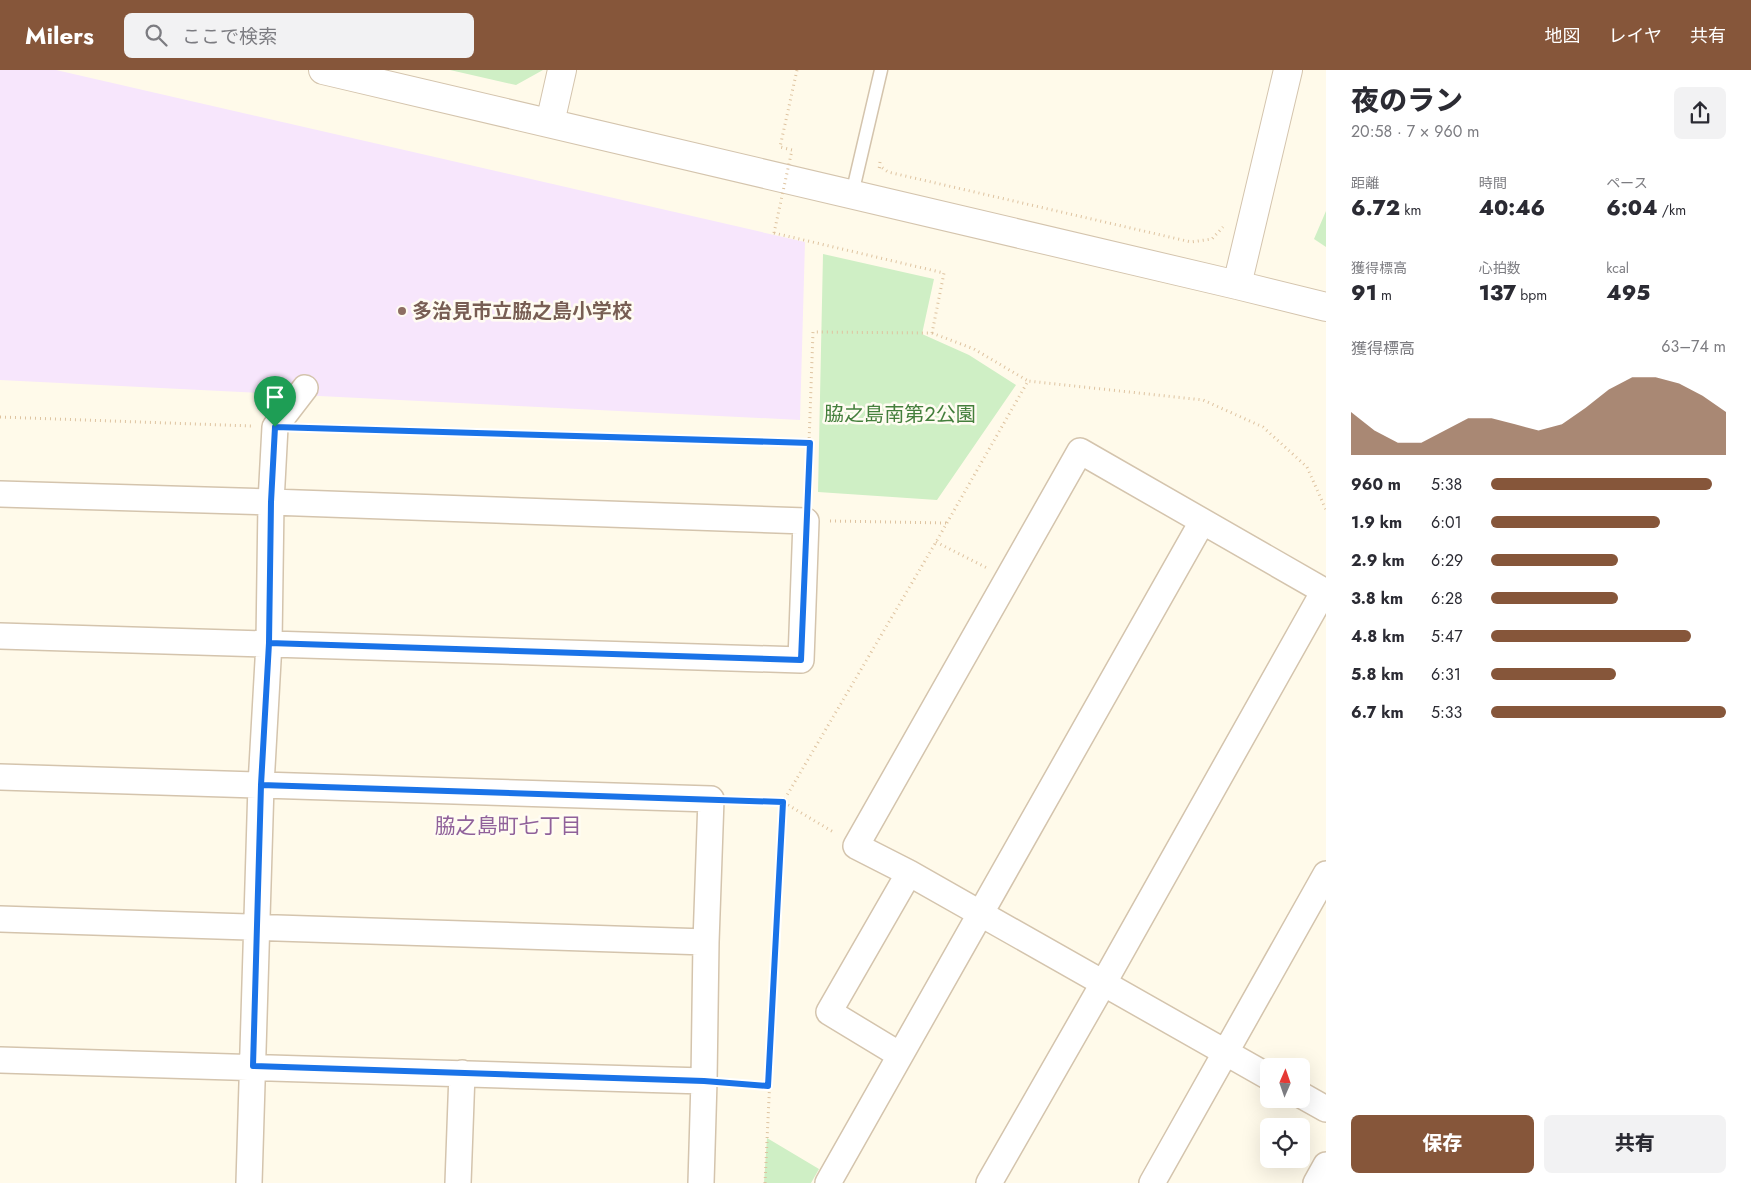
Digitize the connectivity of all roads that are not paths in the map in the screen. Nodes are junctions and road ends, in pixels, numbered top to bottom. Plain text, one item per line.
1 (323, 70) edge
2 (562, 70) edge
3 (881, 70) edge
4 (1288, 70) edge
5 (550, 123) junction
6 (852, 194) junction
7 (1237, 285) junction
8 (1326, 307) edge
9 (305, 388) dead end
10 (0, 494) edge
11 (271, 502) junction
12 (1202, 522) junction
13 (0, 636) edge
14 (269, 643) junction
15 (0, 777) edge
16 (261, 785) junction
17 (909, 873) junction
18 (1326, 874) edge
19 (981, 914) junction
20 (0, 919) edge
21 (256, 926) junction
22 (706, 942) junction
23 (1103, 984) junction
24 (1226, 1052) junction
25 (900, 1055) junction
26 (0, 1060) edge
27 (253, 1066) junction
28 (1260, 1072) edge
29 (462, 1073) junction
30 (704, 1081) junction
31 (1310, 1100) edge
32 (1326, 1109) edge
33 (1326, 1165) edge
34 (249, 1183) edge
35 (458, 1183) edge
36 (701, 1183) edge
37 (828, 1183) edge
38 (988, 1183) edge
39 (1152, 1183) edge
40 (1316, 1183) edge

1 - 5 street
2 - 5 street
3 - 6 lane
4 - 7 street
5 - 6 street
6 - 7 street
7 - 8 street
9 - 11 street
10 - 11 street
11 - 14 street
11 - 14 street
12 - 17 street
12 - 19 street
12 - 23 street
13 - 14 street
14 - 16 street
15 - 16 street
16 - 21 street
16 - 22 street
17 - 19 street
17 - 25 street
18 - 24 street
19 - 23 street
19 - 25 street
20 - 21 street
21 - 22 street
21 - 27 street
22 - 30 street
23 - 24 street
23 - 38 street
24 - 28 street
24 - 39 street
25 - 37 street
26 - 27 street
27 - 29 street
27 - 34 street
29 - 30 street
29 - 35 street
30 - 36 street
31 - 32 street
33 - 40 street

